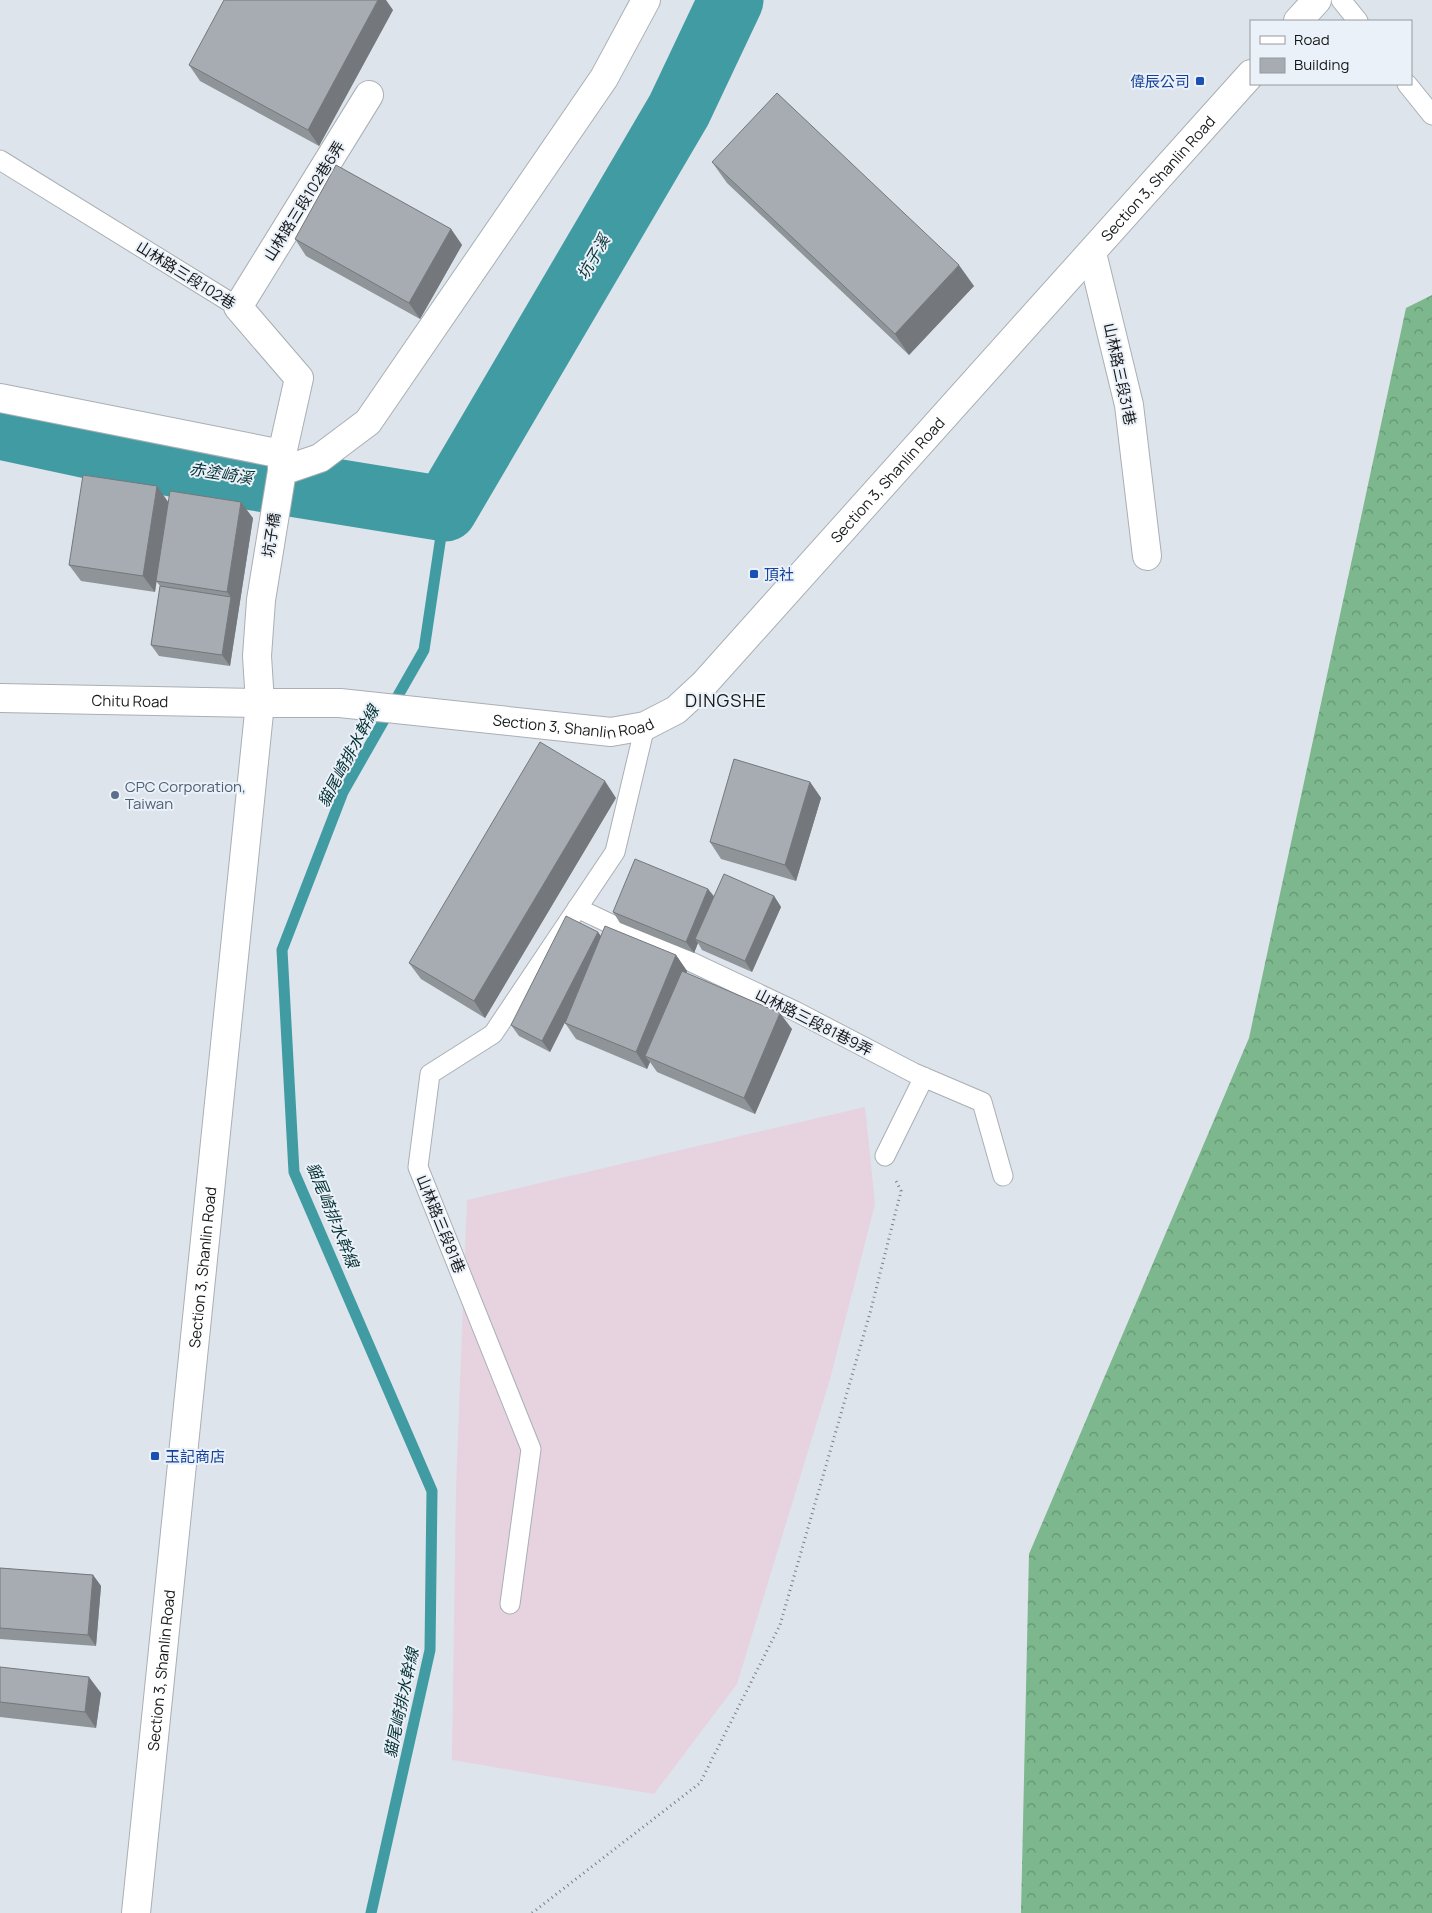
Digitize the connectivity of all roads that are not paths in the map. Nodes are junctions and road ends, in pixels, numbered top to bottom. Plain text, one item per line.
1 (646, 0) edge
2 (1317, 0) edge
3 (1341, 0) edge
4 (1299, 20) edge
5 (1357, 20) edge
6 (1250, 75) edge
7 (1408, 85) edge
8 (369, 95) dead end
9 (1432, 115) edge
10 (0, 160) edge
11 (1092, 253) junction
12 (238, 307) junction
13 (0, 398) edge
14 (282, 462) junction
15 (1147, 556) dead end
16 (0, 698) edge
17 (260, 703) junction
18 (645, 726) junction
19 (578, 908) junction
20 (924, 1077) junction
21 (885, 1156) road end
22 (1003, 1176) dead end
23 (510, 1604) dead end
24 (136, 1913) edge

1 - 14 main road
2 - 4 main road
3 - 5 lane
6 - 11 main road, Section 3, Shanlin Road
7 - 9 lane
8 - 12 main road, 山林路三段102巷6弄
10 - 12 lane, 山林路三段102巷
11 - 15 main road, 山林路三段31巷
11 - 18 main road, Section 3, Shanlin Road
12 - 14 main road, 山林路三段102巷
13 - 14 main road
14 - 17 main road, 坑子橋
16 - 17 main road, Chitu Road
17 - 18 main road, Section 3, Shanlin Road
17 - 24 main road, Section 3, Shanlin Road
18 - 19 lane, 山林路三段81巷
19 - 20 lane, 山林路三段81巷9弄
19 - 23 lane, 山林路三段81巷
20 - 21 lane
20 - 22 lane, 山林路三段81巷9弄

